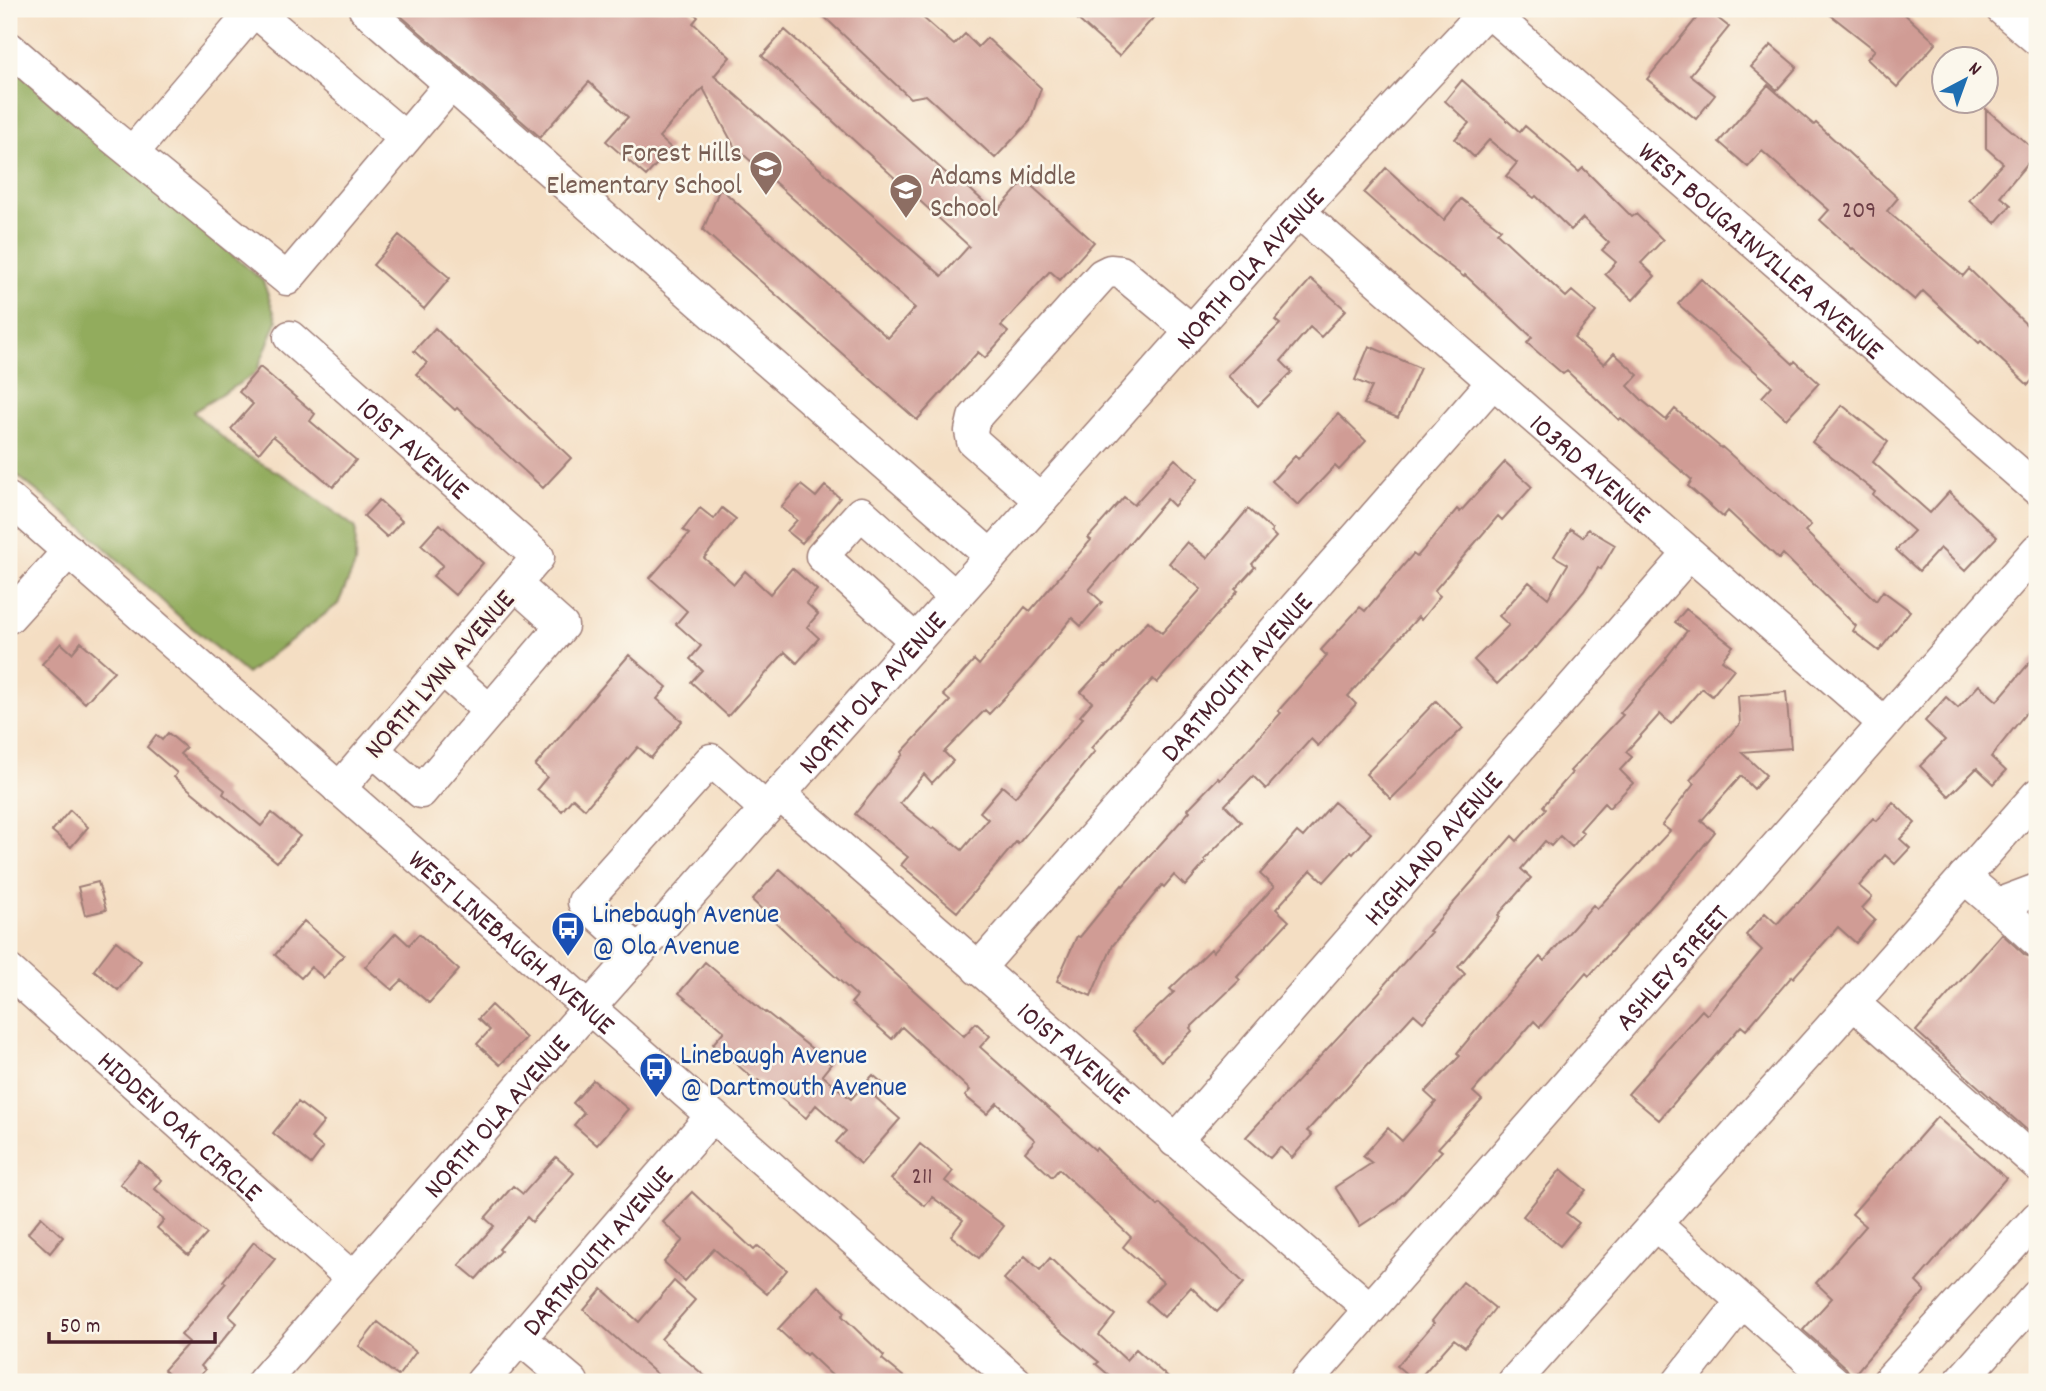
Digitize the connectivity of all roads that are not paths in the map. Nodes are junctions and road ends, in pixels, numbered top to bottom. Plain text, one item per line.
1 (365, 9) edge
2 (1487, 9) edge
3 (2002, 9) edge
4 (2037, 39) edge
5 (9, 48) edge
6 (451, 84) junction
7 (405, 138) junction
8 (133, 152) junction
9 (1299, 212) junction
10 (1192, 331) junction
11 (290, 337) dead end
12 (1493, 382) junction
13 (2037, 489) edge
14 (9, 499) edge
15 (1041, 501) junction
16 (2037, 550) edge
17 (69, 551) junction
18 (1689, 554) junction
19 (991, 556) junction
20 (538, 557) joint
21 (515, 584) junction
22 (955, 597) junction
23 (9, 617) edge
24 (916, 641) junction
25 (442, 669) junction
26 (489, 711) junction
27 (1884, 723) junction
28 (373, 750) junction
29 (339, 789) junction
30 (2037, 795) edge
31 (772, 802) junction
32 (1965, 877) junction
33 (2037, 890) edge
34 (1997, 905) junction
35 (2037, 941) edge
36 (639, 952) junction
37 (978, 969) junction
38 (9, 971) edge
39 (1853, 1003) junction
40 (589, 1008) junction
41 (712, 1116) junction
42 (1175, 1140) junction
43 (2037, 1164) edge
44 (2037, 1218) edge
45 (1655, 1224) junction
46 (353, 1279) junction
47 (2037, 1296) edge
48 (1742, 1302) junction
49 (1370, 1309) junction
50 (521, 1339) junction
51 (263, 1382) edge
52 (482, 1382) edge
53 (572, 1382) edge
54 (1016, 1382) edge
55 (1306, 1382) edge
56 (1514, 1382) edge
57 (1679, 1382) edge
58 (1834, 1382) edge
59 (1888, 1382) edge
60 (1960, 1382) edge

1 - 6 street
2 - 9 street, NORTH OLA AVENUE
2 - 13 street, WEST BOUGAINVILLEA AVENUE
3 - 4 street
5 - 8 street
6 - 7 street
6 - 19 street
7 - 8 street
7 - 8 street
9 - 10 street, NORTH OLA AVENUE
9 - 12 street, 103RD AVENUE
10 - 15 street, NORTH OLA AVENUE
10 - 15 street
11 - 20 street, 101ST AVENUE
12 - 18 street, 103RD AVENUE
12 - 37 street, DARTMOUTH AVENUE
14 - 17 street, WEST LINEBAUGH AVENUE
15 - 19 street, NORTH OLA AVENUE
16 - 27 street, ASHLEY STREET
17 - 23 street
17 - 29 street, WEST LINEBAUGH AVENUE
18 - 27 street, 103RD AVENUE
18 - 42 street, HIGHLAND AVENUE
19 - 22 street, NORTH OLA AVENUE
20 - 21 street, NORTH LYNN AVENUE
21 - 25 street, NORTH LYNN AVENUE
21 - 26 street
22 - 24 street, NORTH OLA AVENUE
22 - 24 street
24 - 31 street, NORTH OLA AVENUE
25 - 26 street
25 - 28 street, NORTH LYNN AVENUE
26 - 28 street
27 - 49 street, ASHLEY STREET
28 - 29 street, NORTH LYNN AVENUE
29 - 40 street, WEST LINEBAUGH AVENUE
30 - 32 street
31 - 36 street, NORTH OLA AVENUE
31 - 36 street, 101ST AVENUE
31 - 37 street, 101ST AVENUE
32 - 34 street
32 - 39 street
33 - 34 street
34 - 35 street
36 - 40 street, NORTH OLA AVENUE
37 - 42 street, 101ST AVENUE
38 - 46 street, HIDDEN OAK CIRCLE
39 - 43 street
39 - 45 street
40 - 41 street, WEST LINEBAUGH AVENUE
40 - 46 street, NORTH OLA AVENUE
41 - 50 street, DARTMOUTH AVENUE
41 - 54 street, WEST LINEBAUGH AVENUE
42 - 49 street, 101ST AVENUE
44 - 59 street
45 - 48 street
45 - 56 street
46 - 51 street, NORTH OLA AVENUE
47 - 60 street
48 - 57 street
48 - 58 street
49 - 55 street, ASHLEY STREET
50 - 52 street, DARTMOUTH AVENUE
50 - 53 street

